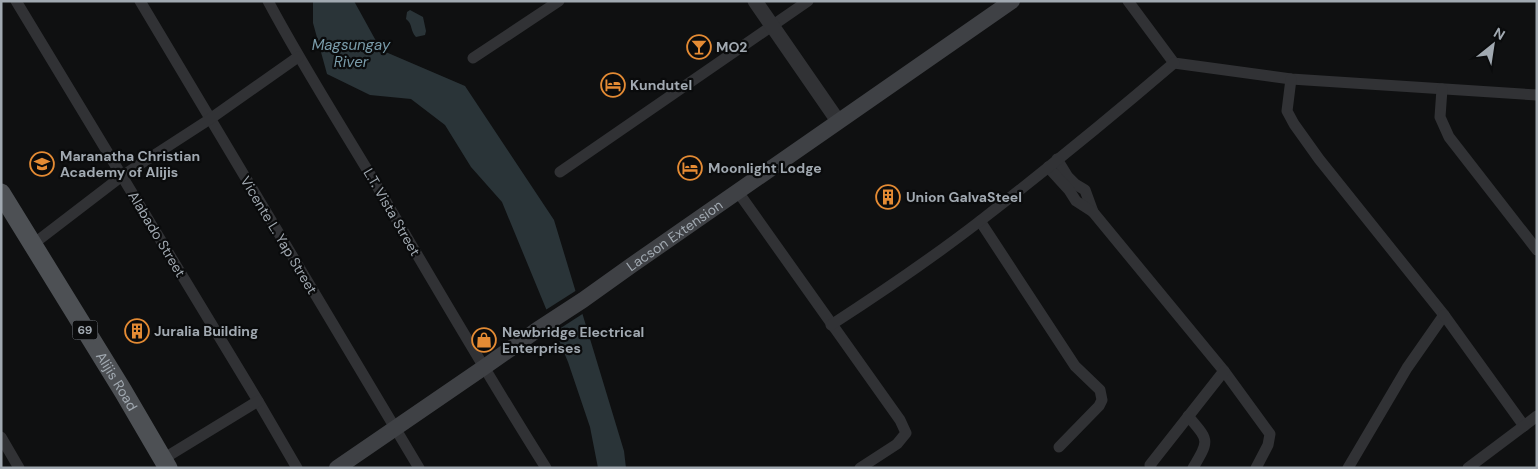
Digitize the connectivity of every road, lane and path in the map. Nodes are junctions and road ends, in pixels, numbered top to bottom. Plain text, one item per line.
1 (16, 1) edge
2 (140, 1) edge
3 (268, 1) edge
4 (559, 1) edge
5 (755, 1) edge
6 (808, 1) edge
7 (1012, 1) edge
8 (1128, 1) edge
9 (772, 26) junction
10 (298, 57) junction
11 (473, 58) dead end
12 (1174, 63) junction
13 (1290, 79) junction
14 (1442, 89) junction
15 (1537, 96) edge
16 (210, 119) junction
17 (838, 121) junction
18 (1057, 159) junction
19 (1048, 167) junction
20 (560, 172) dead end
21 (122, 176) junction
22 (738, 192) junction
23 (1, 193) edge
24 (1093, 212) junction
25 (980, 221) junction
26 (32, 246) junction
27 (1537, 250) edge
28 (1444, 315) junction
29 (831, 325) junction
30 (483, 368) junction
31 (1224, 372) junction
32 (258, 401) junction
33 (1188, 416) junction
34 (1537, 416) edge
35 (1524, 426) junction
36 (396, 428) junction
37 (1, 437) edge
38 (1059, 448) dead end
39 (165, 464) edge
40 (20, 468) edge
41 (296, 468) edge
42 (337, 468) edge
43 (420, 468) edge
44 (546, 468) edge
45 (860, 468) edge
46 (1151, 468) edge
47 (1193, 468) edge
48 (1256, 468) edge
49 (1348, 468) edge
50 (1468, 468) edge

1 - 21 street, Alabado Street
2 - 16 street, Vicente L. Yap Street
3 - 10 street, L.T. Vista Street
4 - 11 street
5 - 9 street
6 - 9 street
7 - 17 main road, Lacson Extension
8 - 12 street
9 - 17 street
9 - 20 street
10 - 16 street
10 - 30 street, L.T. Vista Street
12 - 13 street
12 - 18 street
13 - 14 street
13 - 28 street
14 - 15 street
14 - 27 street
16 - 21 street
16 - 36 street, Vicente L. Yap Street
17 - 22 main road, Lacson Extension
18 - 19 street
18 - 24 street
19 - 24 street
19 - 25 street
21 - 26 street
21 - 32 street, Alabado Street
22 - 29 street
22 - 30 main road, Lacson Extension
23 - 26 main road, Alijis Road / 69
24 - 31 street
25 - 29 street
25 - 38 street
26 - 39 main road, Alijis Road / 69
28 - 35 street
28 - 49 street
29 - 45 street
30 - 36 main road, Lacson Extension
30 - 44 street, L.T. Vista Street
31 - 33 street
31 - 48 street
32 - 39 street
32 - 41 street, Alabado Street
33 - 46 street
33 - 47 street
34 - 35 street
35 - 50 street
36 - 42 main road, Lacson Extension
36 - 43 street, Vicente L. Yap Street
37 - 40 street

